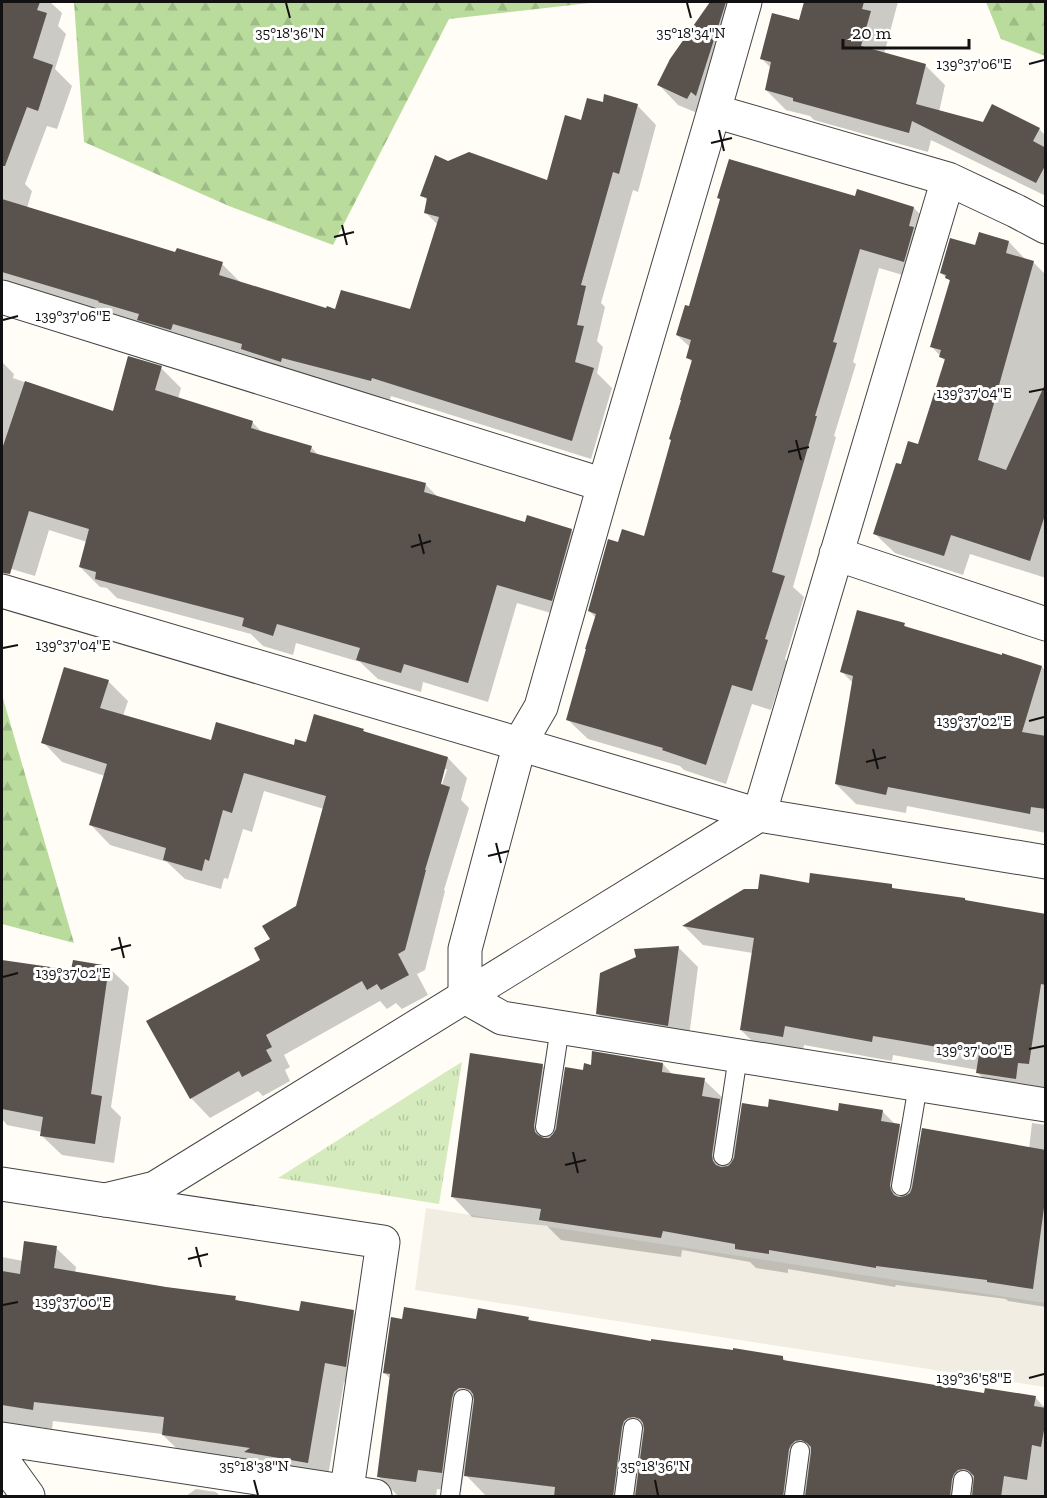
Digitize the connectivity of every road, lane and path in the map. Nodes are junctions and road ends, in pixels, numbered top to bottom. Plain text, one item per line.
1 (745, 2) edge
2 (714, 111) junction
3 (948, 179) junction
4 (1046, 227) edge
5 (2, 297) edge
6 (604, 485) junction
7 (836, 554) junction
8 (2, 591) edge
9 (1046, 624) edge
10 (520, 743) junction
11 (759, 815) junction
12 (1046, 862) edge
13 (465, 997) junction
14 (560, 1027) junction
15 (738, 1056) junction
16 (918, 1085) junction
17 (1046, 1105) edge
18 (545, 1127) dead end
19 (723, 1156) dead end
20 (2, 1184) edge
21 (901, 1186) dead end
22 (105, 1200) junction
23 (463, 1399) dead end
24 (633, 1428) dead end
25 (2, 1439) edge
26 (800, 1451) dead end
27 (2, 1461) edge
28 (356, 1495) edge
29 (28, 1497) edge
30 (450, 1497) edge
31 (624, 1497) edge
32 (794, 1497) edge

1 - 2 street
2 - 3 street
2 - 6 street
3 - 4 street
3 - 7 street
5 - 6 street
6 - 10 street
7 - 9 street
7 - 11 street
8 - 10 street
10 - 11 street
10 - 13 street
11 - 12 street
11 - 13 street
13 - 14 street
13 - 22 street
14 - 15 street
14 - 18 lane
15 - 16 street
15 - 19 lane
16 - 17 street
16 - 21 lane
20 - 22 street
22 - 28 street
23 - 30 lane
24 - 31 lane
25 - 28 street
26 - 32 lane
27 - 29 street

